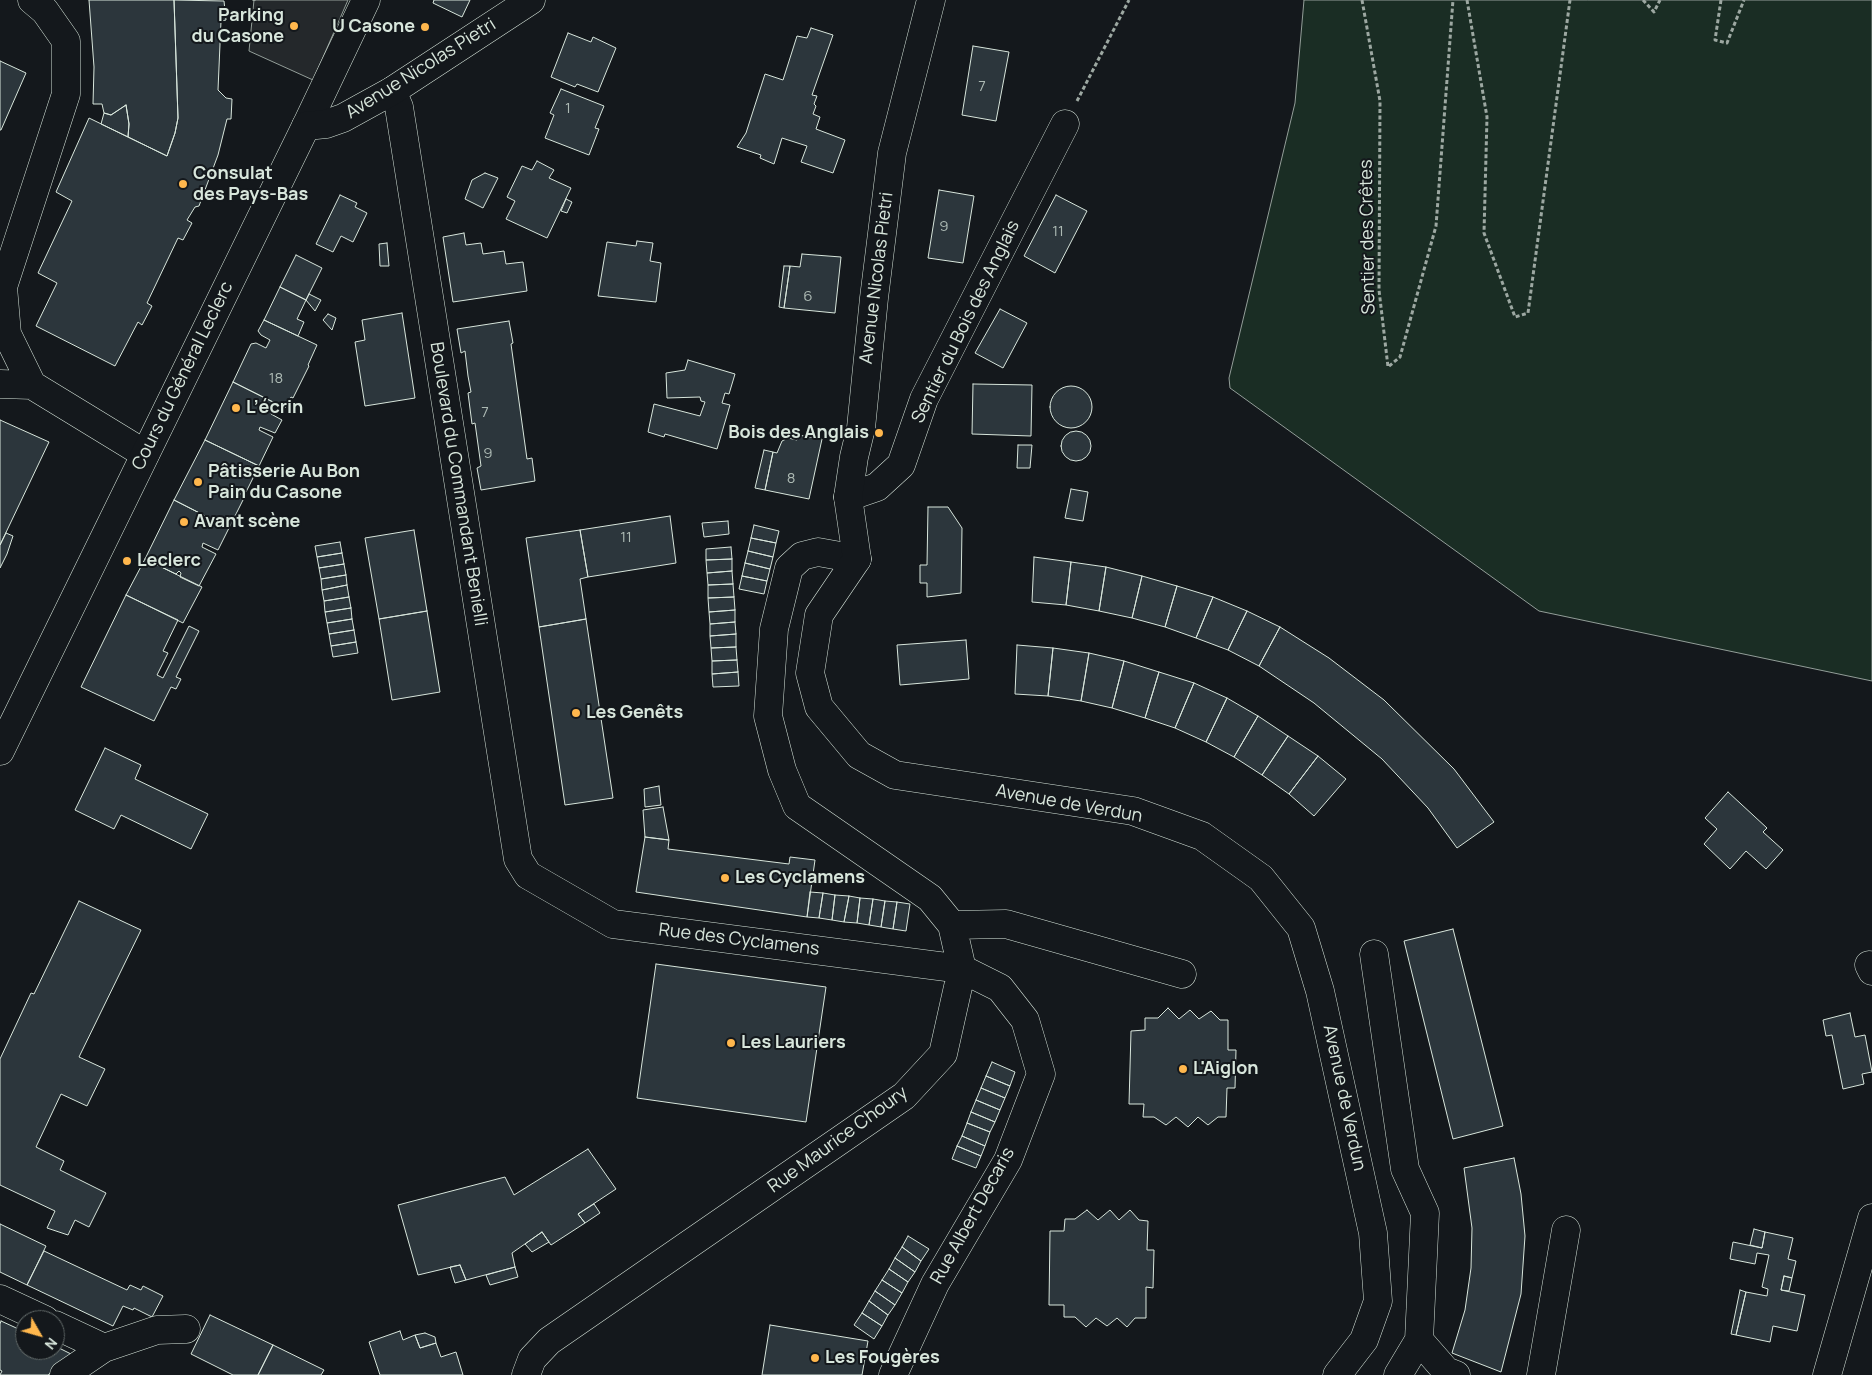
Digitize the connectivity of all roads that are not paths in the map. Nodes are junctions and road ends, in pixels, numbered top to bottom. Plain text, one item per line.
1 (32, 0) edge
2 (366, 0) edge
3 (532, 0) edge
4 (931, 0) edge
5 (392, 90) junction
6 (1065, 124) road end
7 (306, 126) junction
8 (0, 384) edge
9 (32, 385) junction
10 (145, 454) junction
11 (848, 497) junction
12 (857, 559) junction
13 (0, 750) edge
14 (528, 875) joint
15 (952, 925) junction
16 (1374, 954) dead end
17 (962, 968) junction
18 (1182, 974) dead end
19 (1872, 1218) edge
20 (1566, 1230) dead end
21 (0, 1299) edge
22 (24, 1310) edge
23 (186, 1329) dead end
24 (65, 1330) edge
25 (1419, 1340) junction
26 (104, 1348) junction
27 (64, 1375) edge
28 (526, 1375) edge
29 (893, 1375) edge
30 (1337, 1375) edge
31 (1398, 1375) edge
32 (1456, 1375) edge
33 (1541, 1375) edge
34 (1827, 1375) edge

1 - 9 street
2 - 7 street, Cours du Général Leclerc
3 - 5 street, Avenue Nicolas Pietri
4 - 11 street, Avenue Nicolas Pietri
5 - 7 street, Avenue Nicolas Pietri
5 - 14 street, Boulevard du Commandant Benielli
6 - 11 street, Sentier du Bois des Anglais
7 - 10 street, Cours du Général Leclerc
8 - 9 street
9 - 10 street
10 - 13 street, Cours du Général Leclerc
11 - 12 street, Avenue Nicolas Pietri
12 - 15 street, Rue Maurice Choury
12 - 30 street, Avenue de Verdun
14 - 17 street, Rue des Cyclamens
15 - 17 street, Rue Maurice Choury
15 - 18 street
16 - 25 street
17 - 28 street, Rue Maurice Choury
17 - 29 street, Rue Albert Decaris
19 - 34 street
20 - 33 street
21 - 22 street
23 - 26 street
24 - 26 street
25 - 31 street
25 - 32 street
26 - 27 street

